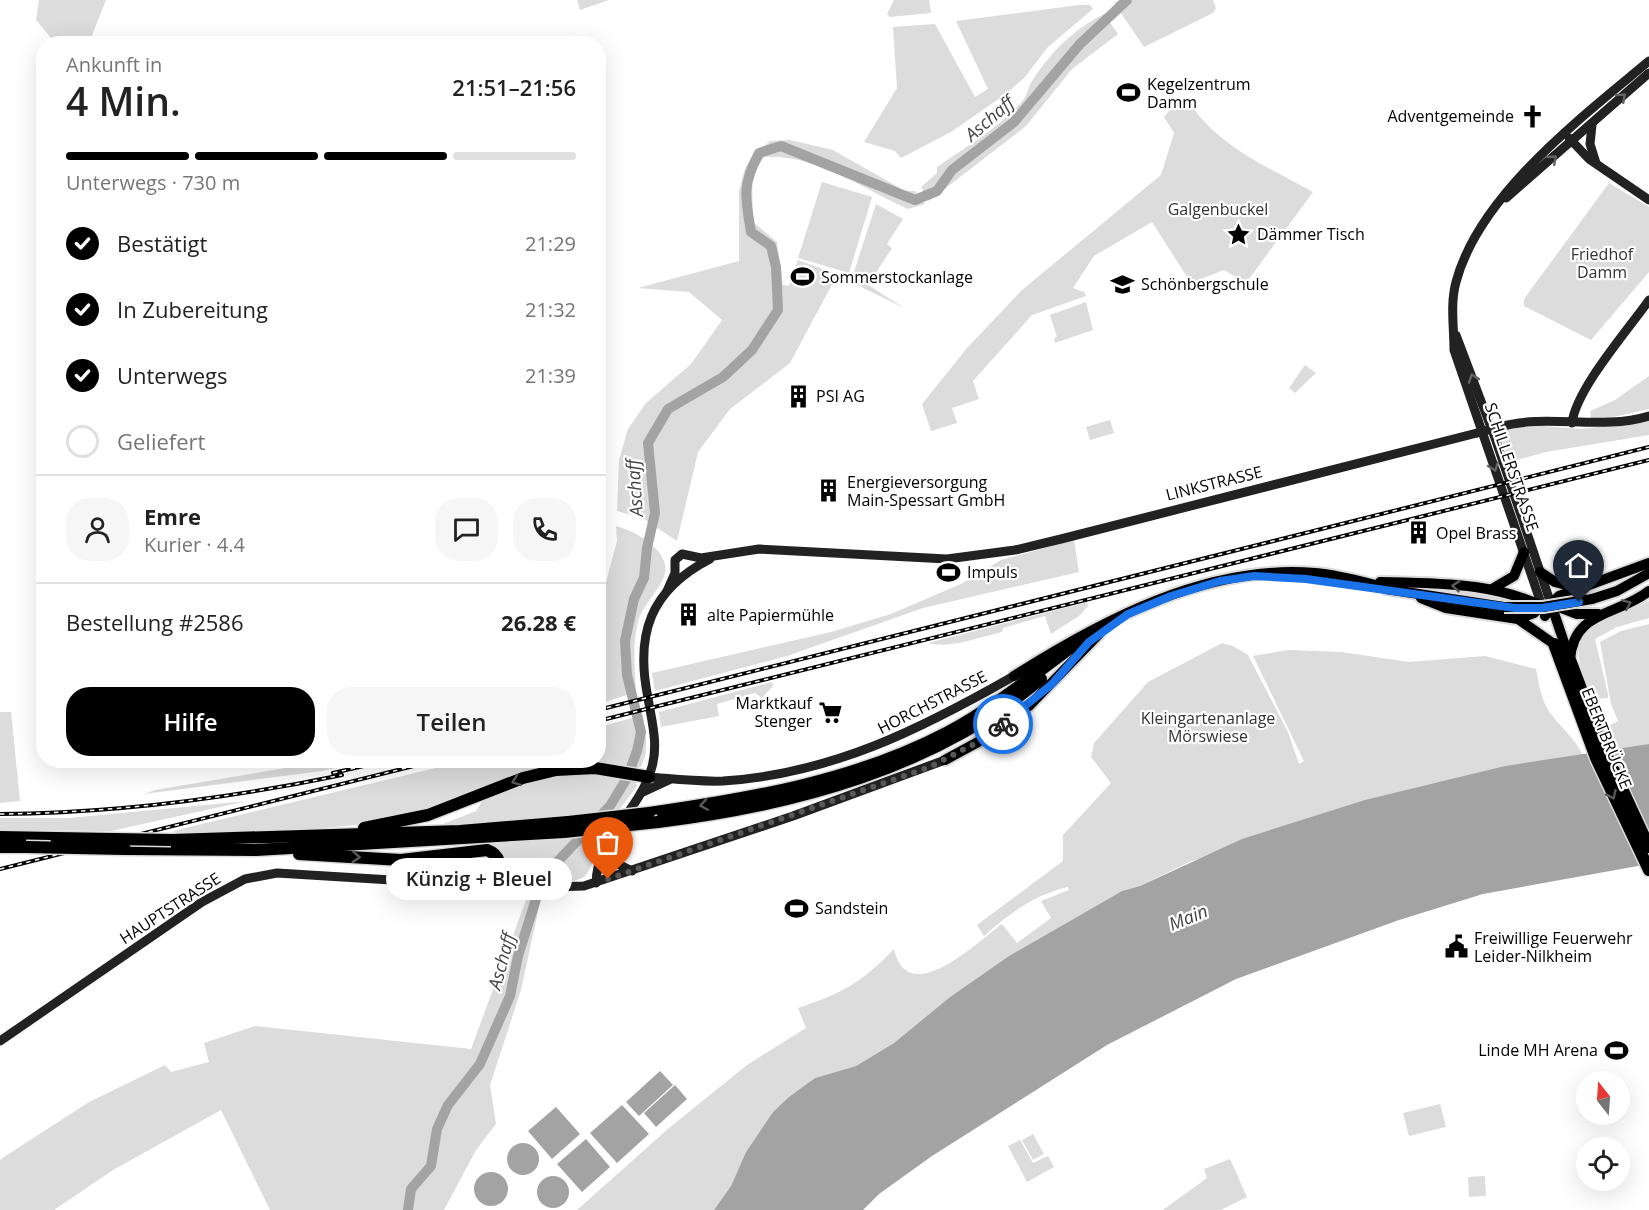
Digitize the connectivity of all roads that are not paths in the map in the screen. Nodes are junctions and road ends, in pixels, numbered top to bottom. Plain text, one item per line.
1 (1649, 61) edge
2 (1649, 73) edge
3 (1594, 122) junction
4 (1568, 138) junction
5 (1596, 163) junction
6 (1649, 200) edge
7 (1649, 300) edge
8 (1454, 331) junction
9 (1649, 416) edge
10 (1572, 423) junction
11 (1524, 552) junction
12 (715, 556) junction
13 (690, 557) junction
14 (1649, 563) edge
15 (676, 568) junction
16 (689, 570) junction
17 (1540, 572) junction
18 (1649, 573) edge
19 (1254, 576) junction
20 (1364, 582) junction
21 (1577, 588) junction
22 (1391, 589) junction
23 (1492, 589) junction
24 (667, 591) junction
25 (1649, 591) edge
26 (1411, 592) junction
27 (1546, 605) junction
28 (1604, 613) junction
29 (1518, 619) junction
30 (1090, 637) junction
31 (1554, 644) junction
32 (1570, 660) junction
33 (1014, 676) joint
34 (1572, 680) junction
35 (654, 760) junction
36 (945, 760) joint
37 (573, 768) edge
38 (589, 768) edge
39 (645, 777) junction
40 (671, 779) junction
41 (640, 794) junction
42 (566, 827) junction
43 (0, 837) edge
44 (304, 838) junction
45 (608, 843) junction
46 (0, 847) edge
47 (1649, 847) edge
48 (256, 849) junction
49 (597, 868) junction
50 (1649, 870) edge
51 (632, 871) junction
52 (596, 883) junction
53 (500, 887) junction
54 (576, 887) junction
55 (0, 1041) edge

1 - 4 street, SCHILLERSTRASSE
3 -> 2 street, SCHILLERSTRASSE
3 - 4 street, SCHILLERSTRASSE
3 - 5 street
4 - 5 street
4 - 8 street, SCHILLERSTRASSE
5 - 6 street
7 - 10 street
8 -> 11 street, SCHILLERSTRASSE
17 -> 8 street, SCHILLERSTRASSE
9 - 10 street, LINKSTRASSE
10 - 12 street, LINKSTRASSE, bridge
11 - 23 main road
11 - 27 street, SCHILLERSTRASSE
12 - 13 street, LINKSTRASSE
12 - 16 street, LINKSTRASSE
13 - 15 street
13 - 16 street
14 - 21 main road
15 - 16 street
15 - 24 street, LINKSTRASSE
16 - 24 street, LINKSTRASSE
17 - 21 main road
17 - 27 street, SCHILLERSTRASSE
18 - 26 main road, bridge
19 - 20 main road
19 - 22 main road
19 - 30 main road
20 - 22 main road
23 -> 20 main road
21 - 27 main road
22 - 26 main road
23 - 27 main road
24 - 35 street, LINKSTRASSE
28 -> 25 main road
26 - 29 main road
27 - 28 main road
27 - 29 main road
27 - 31 main road, SCHILLERSTRASSE
27 - 32 main road, SCHILLERSTRASSE
28 - 32 main road
29 - 31 main road
30 - 33 main road
30 - 36 main road
30 - 42 highway, bridge
31 - 34 highway, SCHILLERSTRASSE
32 - 34 highway, SCHILLERSTRASSE
33 - 40 street, HORCHSTRASSE
34 - 47 highway, EBERTBRÜCKE
34 -> 50 highway, EBERTBRÜCKE
35 - 39 street, LINKSTRASSE
35 - 40 street
36 - 51 street, HAUPTSTRASSE
37 -> 44 highway
39 -> 38 highway
39 - 40 street, HORCHSTRASSE
39 - 41 street, LINKSTRASSE
40 - 41 street
41 - 45 street, LINKSTRASSE
42 - 44 highway
42 - 48 highway
43 - 44 highway, bridge
45 - 49 street, LINKSTRASSE
45 - 51 street
46 - 48 highway, bridge
48 -> 53 highway
49 - 52 street, LINKSTRASSE
49 - 54 street
51 - 52 street, HAUPTSTRASSE
52 - 54 street, HAUPTSTRASSE
53 - 54 street, HAUPTSTRASSE
53 - 55 street, HAUPTSTRASSE

